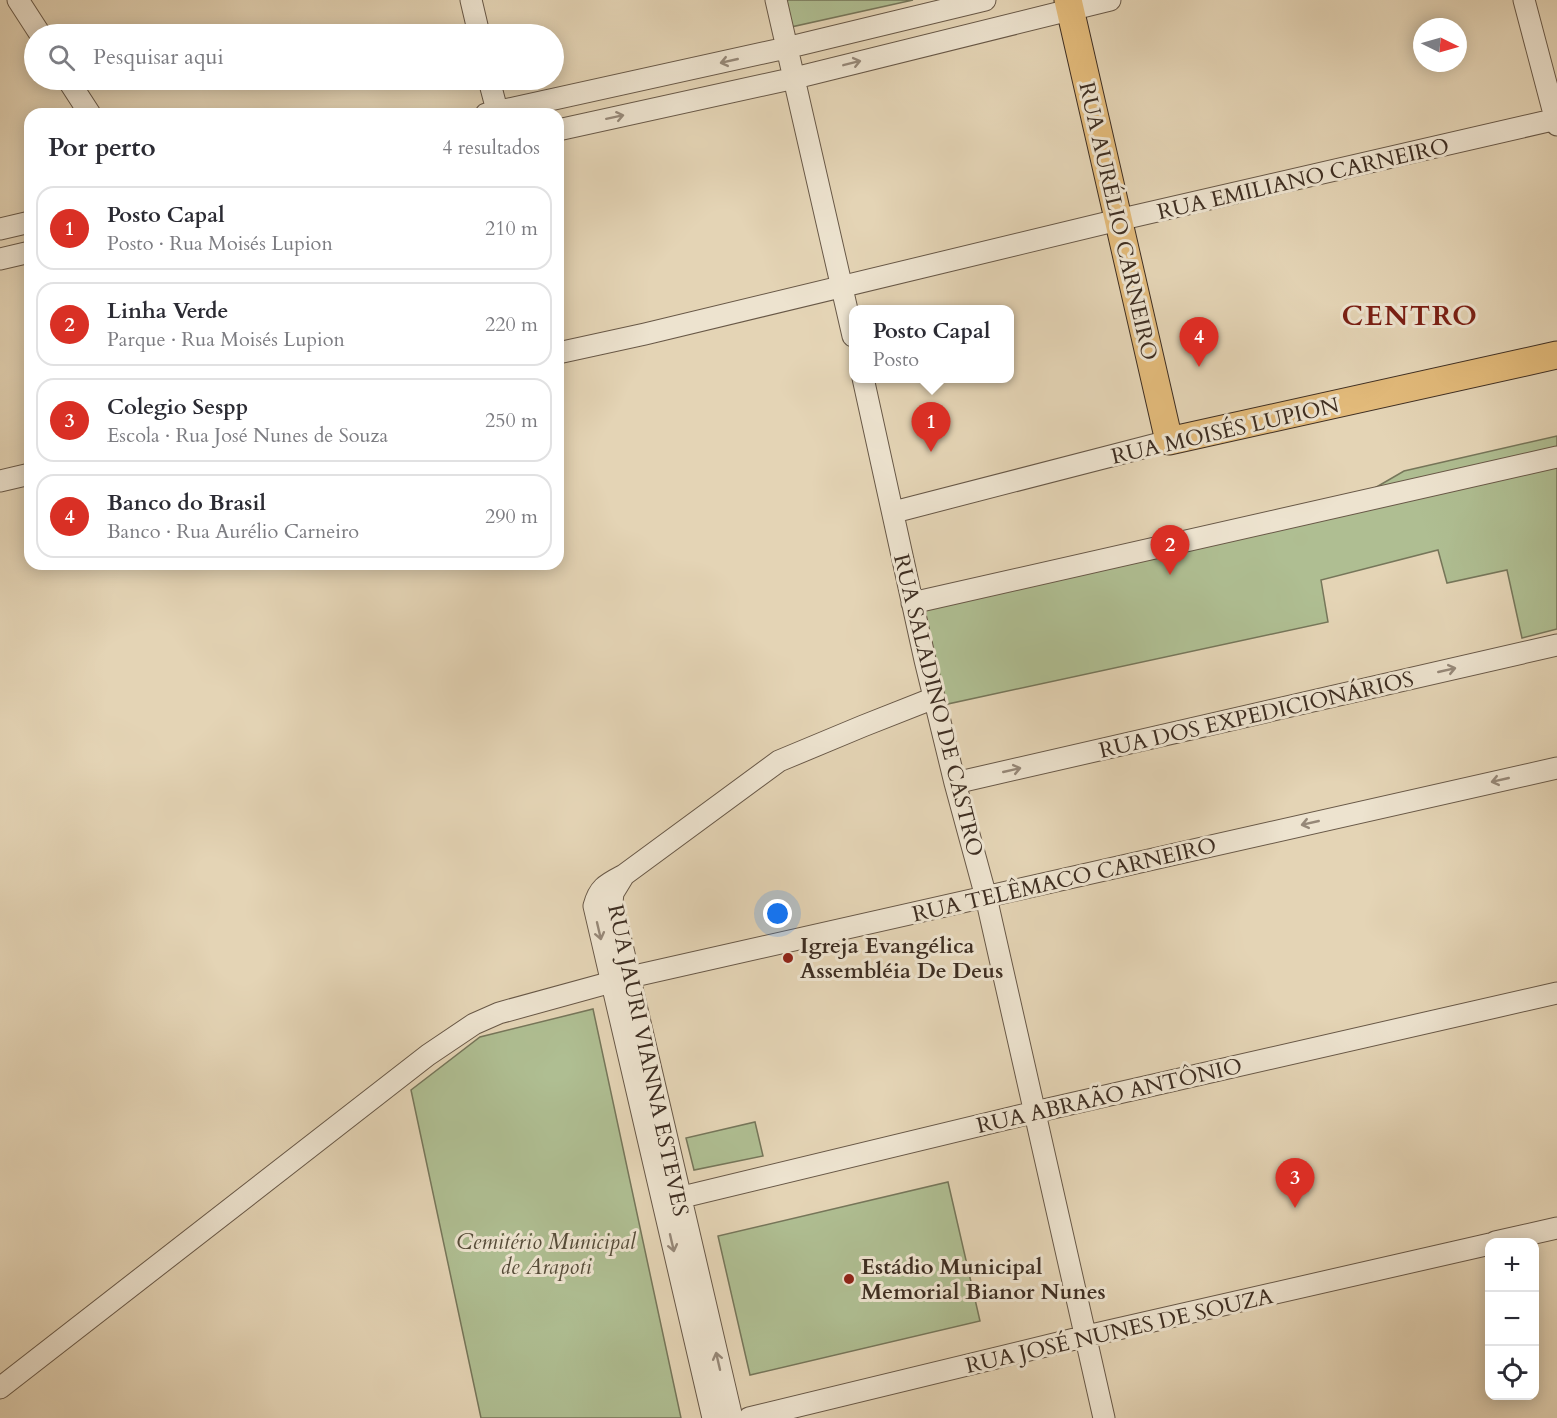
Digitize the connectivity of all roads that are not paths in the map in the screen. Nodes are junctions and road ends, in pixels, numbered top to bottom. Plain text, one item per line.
1 (18, 0) edge
2 (471, 0) edge
3 (776, 0) edge
4 (985, 0) edge
5 (1110, 0) edge
6 (1524, 0) edge
7 (1069, 4) edge
8 (34, 24) edge
9 (477, 24) edge
10 (786, 48) junction
11 (677, 72) junction
12 (795, 78) junction
13 (74, 90) edge
14 (491, 90) edge
15 (685, 102) junction
16 (86, 108) edge
17 (493, 108) edge
18 (516, 108) edge
19 (1557, 121) edge
20 (564, 129) edge
21 (1118, 220) junction
22 (24, 223) edge
23 (0, 229) edge
24 (24, 253) edge
25 (0, 259) edge
26 (842, 286) junction
27 (849, 318) edge
28 (564, 352) edge
29 (1557, 356) edge
30 (864, 383) edge
31 (1169, 441) junction
32 (1557, 457) edge
33 (24, 475) edge
34 (0, 481) edge
35 (894, 512) junction
36 (912, 603) junction
37 (1557, 645) edge
38 (934, 698) junction
39 (1557, 768) edge
40 (955, 783) junction
41 (986, 897) junction
42 (620, 979) junction
43 (1557, 993) edge
44 (1035, 1112) junction
45 (671, 1200) junction
46 (1557, 1228) edge
47 (1513, 1238) edge
48 (1485, 1245) edge
49 (1087, 1336) junction
50 (0, 1388) edge
51 (713, 1418) edge
52 (732, 1418) edge
53 (749, 1418) edge
54 (1104, 1418) edge

1 - 8 street
2 - 9 street
3 - 10 street
4 - 10 street
5 - 7 street
6 - 19 street
12 -> 7 street
7 - 21 main road, RUA AURÉLIO CARNEIRO
10 -> 11 street
10 - 12 street
11 - 15 street
11 - 18 street
12 - 15 street
12 - 26 street
13 - 16 street
14 - 17 street
20 -> 15 street
19 - 21 street, RUA EMILIANO CARNEIRO
21 - 26 street, RUA EMILIANO CARNEIRO
21 - 31 main road, RUA AURÉLIO CARNEIRO
22 - 23 street
24 - 25 street
26 - 27 street
26 - 28 street, RUA EMILIANO CARNEIRO
29 - 31 main road, RUA MOISÉS LUPION
30 - 35 street, RUA SALADINO DE CASTRO
31 - 35 street, RUA MOISÉS LUPION
32 - 36 street
33 - 34 street
35 - 36 street, RUA SALADINO DE CASTRO
36 - 38 street, RUA SALADINO DE CASTRO
40 -> 37 street, RUA DOS EXPEDICIONÁRIOS
38 - 40 street, RUA SALADINO DE CASTRO
38 - 42 street, RUA JAURI VIANNA ESTEVES
39 -> 41 street, RUA TELÊMACO CARNEIRO
40 - 41 street, RUA SALADINO DE CASTRO
41 - 42 street, RUA TELÊMACO CARNEIRO
41 - 44 street, RUA SALADINO DE CASTRO
42 - 45 street, RUA JAURI VIANNA ESTEVES
42 - 50 street, RUA TELÊMACO CARNEIRO
43 - 44 street, RUA ABRAÃO ANTÔNIO
44 - 45 street, RUA ABRAÃO ANTÔNIO
44 - 49 street, RUA SALADINO DE CASTRO
45 -> 51 street, RUA JAURI VIANNA ESTEVES
52 -> 45 street, RUA JAURI VIANNA ESTEVES
46 - 47 street
48 - 49 street, RUA JOSÉ NUNES DE SOUZA
49 - 53 street, RUA JOSÉ NUNES DE SOUZA
49 - 54 street, RUA SALADINO DE CASTRO

